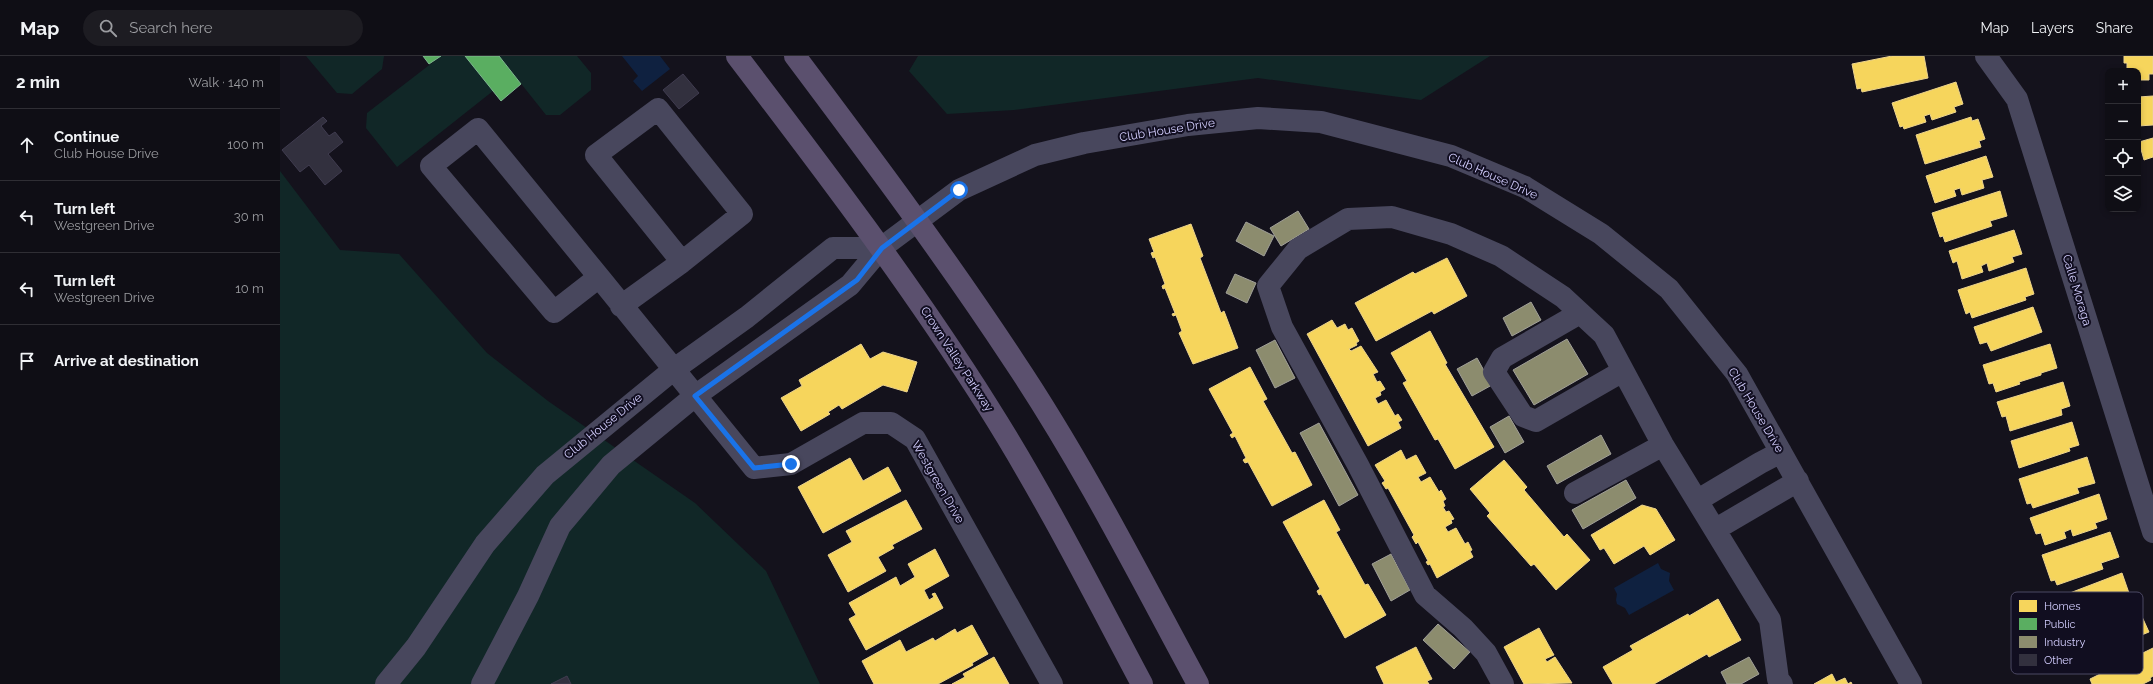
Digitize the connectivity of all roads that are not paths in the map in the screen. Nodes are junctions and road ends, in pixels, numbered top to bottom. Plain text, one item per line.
1 (738, 56) edge
2 (795, 56) edge
3 (1986, 56) edge
4 (918, 221) junction
5 (882, 248) junction
6 (682, 262) junction
7 (599, 277) junction
8 (621, 306) junction
9 (1580, 313) junction
10 (673, 370) junction
11 (1623, 371) junction
12 (695, 396) junction
13 (1663, 445) junction
14 (1781, 452) junction
15 (1798, 481) junction
16 (1575, 493) dead end
17 (1698, 500) junction
18 (1716, 529) junction
19 (2153, 532) edge
20 (1776, 682) edge
21 (386, 684) edge
22 (482, 684) edge
23 (1052, 684) edge
24 (1142, 684) edge
25 (1198, 684) edge
26 (1503, 684) edge
27 (1911, 684) edge

1 - 5 main road, Crown Valley Parkway
2 - 4 main road
3 - 19 street, Calle Moraga
4 - 5 street, Club House Drive
4 - 14 street, Club House Drive
4 - 25 main road
5 - 10 street, Club House Drive
5 - 12 street, Club House Drive
5 - 24 main road, Crown Valley Parkway
6 - 6 street
6 - 8 street
7 - 7 street, Westgreen Drive
7 - 8 street, Westgreen Drive
8 - 10 street, Westgreen Drive
9 - 11 street
9 - 11 street
9 - 26 street
10 - 12 street, Westgreen Drive
10 - 21 street, Club House Drive
11 - 13 street
12 - 22 street, Club House Drive
12 - 23 street, Westgreen Drive
13 - 16 street
13 - 17 street
14 - 15 street, Club House Drive
14 - 17 street
15 - 18 street
15 - 27 street, Club House Drive
17 - 18 street
18 - 20 street

